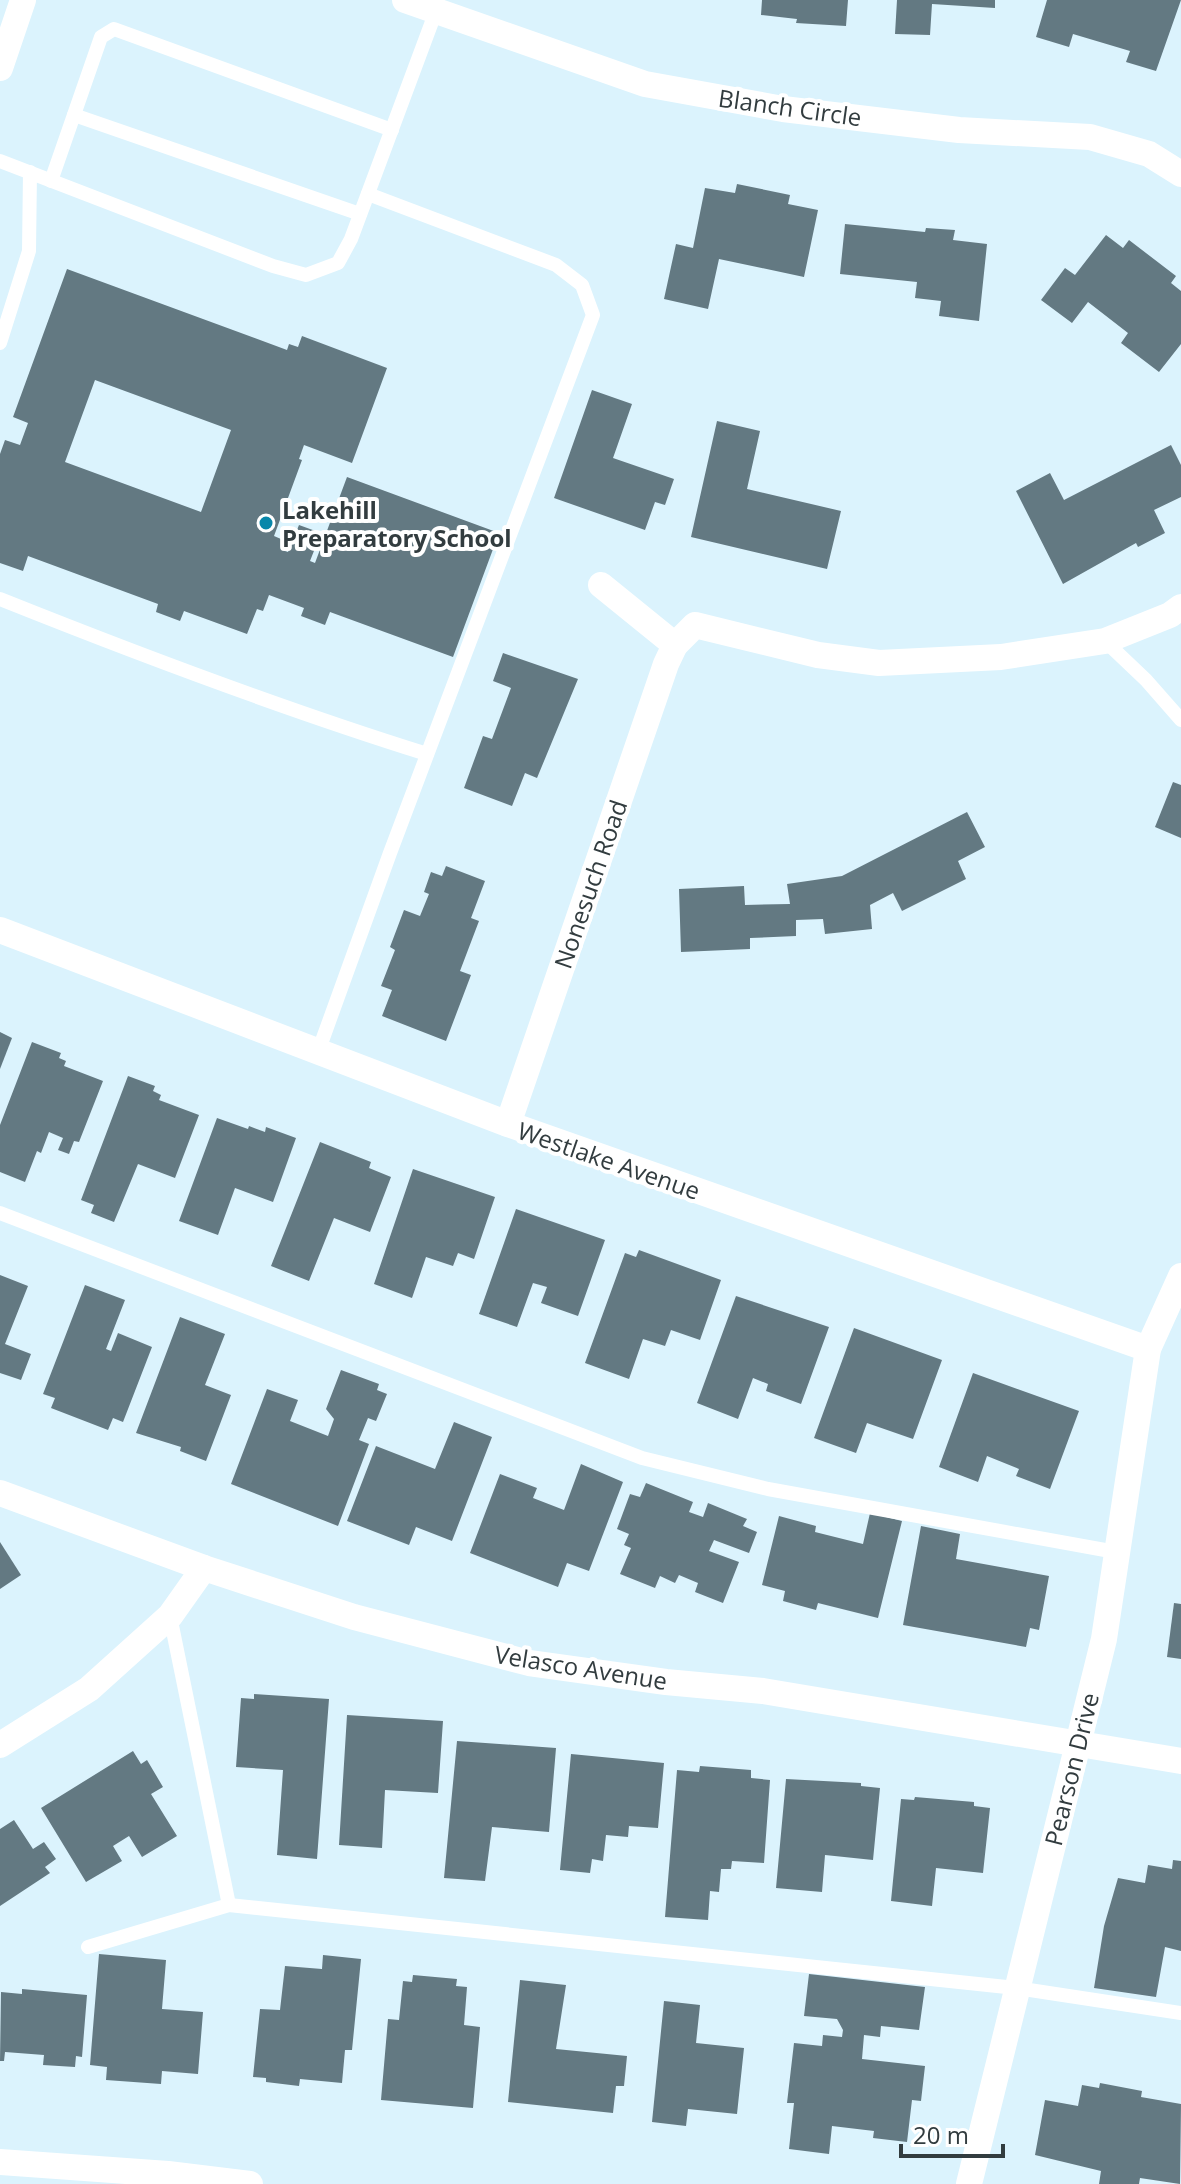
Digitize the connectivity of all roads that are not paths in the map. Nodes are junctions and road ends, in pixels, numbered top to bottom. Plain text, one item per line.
1 (23, 0) edge
2 (405, 0) edge
3 (436, 11) junction
4 (0, 68) edge
5 (74, 115) junction
6 (392, 130) junction
7 (0, 161) edge
8 (30, 172) junction
9 (1181, 174) edge
10 (51, 181) junction
11 (368, 194) junction
12 (360, 214) junction
13 (0, 343) edge
14 (601, 585) dead end
15 (0, 599) edge
16 (1181, 607) edge
17 (1105, 641) junction
18 (675, 645) junction
19 (1181, 720) edge
20 (427, 754) junction
21 (0, 930) edge
22 (318, 1052) junction
23 (508, 1124) junction
24 (0, 1213) edge
25 (1181, 1276) edge
26 (1148, 1349) junction
27 (0, 1493) edge
28 (1116, 1552) junction
29 (204, 1568) junction
30 (170, 1616) junction
31 (1078, 1744) junction
32 (0, 1745) edge
33 (1181, 1761) edge
34 (229, 1905) junction
35 (88, 1947) dead end
36 (1016, 1988) junction
37 (1181, 2013) edge
38 (0, 2162) edge
39 (250, 2184) edge
40 (969, 2184) edge

1 - 4 street
2 - 3 street, Blanch Circle
3 - 6 lane
3 - 9 street, Blanch Circle
5 - 6 lane
5 - 10 lane
5 - 12 lane
6 - 11 lane
7 - 8 lane
8 - 10 lane
8 - 13 lane
10 - 12 lane
11 - 12 lane
11 - 20 lane
14 - 18 street
15 - 20 lane
16 - 17 street
17 - 18 street
17 - 19 lane
18 - 23 street, Nonesuch Road
20 - 22 lane
21 - 22 street, Westlake Avenue
22 - 23 street, Westlake Avenue
23 - 26 street, Westlake Avenue
24 - 28 lane
25 - 26 street
26 - 28 street, Pearson Drive
27 - 29 street, Velasco Avenue
28 - 31 street, Pearson Drive
29 - 30 street
29 - 31 street, Velasco Avenue
30 - 32 street
30 - 34 lane
31 - 33 street, Velasco Avenue
31 - 36 street, Pearson Drive
34 - 35 lane
34 - 36 lane
36 - 37 lane
36 - 40 street, Pearson Drive
38 - 39 street

